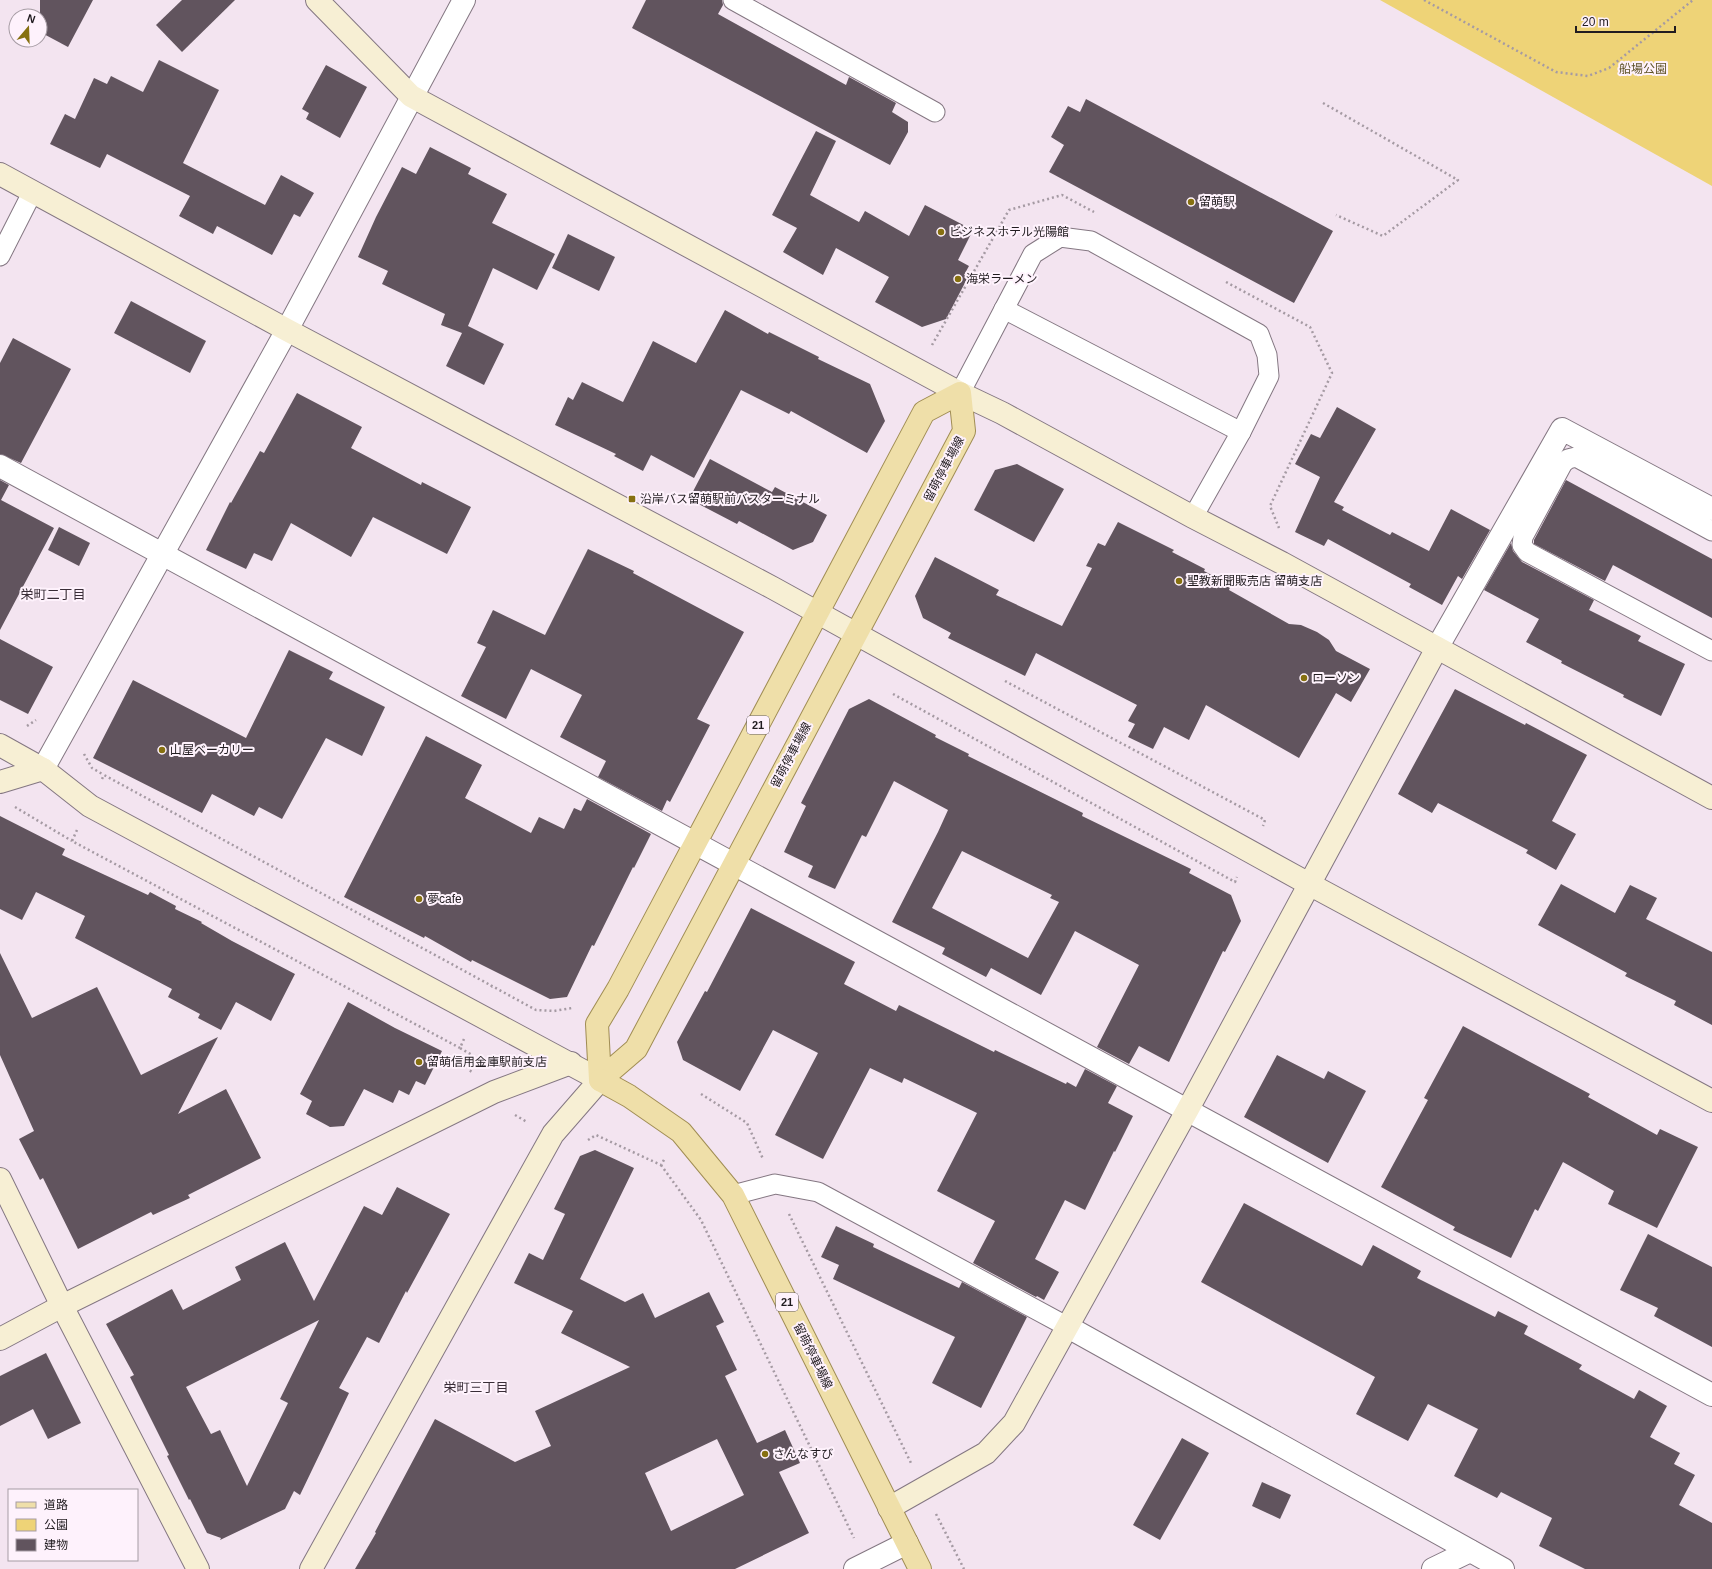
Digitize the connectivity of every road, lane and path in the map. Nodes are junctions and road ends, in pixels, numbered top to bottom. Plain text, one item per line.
1 (316, 0) edge
2 (464, 0) edge
3 (733, 0) edge
4 (1424, 0) edge
5 (1693, 0) edge
6 (411, 96) junction
7 (1323, 103) dead end
8 (935, 112) dead end
9 (0, 174) edge
10 (33, 191) junction
11 (1096, 214) dead end
12 (1336, 215) dead end
13 (0, 256) edge
14 (1220, 279) dead end
15 (1004, 309) junction
16 (286, 330) junction
17 (918, 370) junction
18 (960, 392) junction
19 (1241, 432) junction
20 (0, 466) edge
21 (1712, 509) edge
22 (1193, 517) junction
23 (1712, 531) edge
24 (162, 554) junction
25 (1282, 563) junction
26 (818, 613) junction
27 (856, 634) junction
28 (1437, 648) junction
29 (1712, 651) edge
30 (0, 745) edge
31 (43, 769) junction
32 (0, 782) edge
33 (1712, 798) edge
34 (10, 804) dead end
35 (72, 841) dead end
36 (696, 843) junction
37 (734, 863) junction
38 (1309, 884) junction
39 (574, 1008) dead end
40 (476, 1014) junction
41 (570, 1063) junction
42 (600, 1080) junction
43 (701, 1094) dead end
44 (1712, 1101) edge
45 (1188, 1109) junction
46 (661, 1165) dead end
47 (0, 1179) edge
48 (775, 1184) junction
49 (733, 1195) junction
50 (62, 1306) junction
51 (1068, 1327) junction
52 (0, 1339) edge
53 (1712, 1395) edge
54 (923, 1488) junction
55 (889, 1508) junction
56 (907, 1543) junction
57 (1470, 1551) junction
58 (861, 1566) edge
59 (198, 1569) edge
60 (311, 1569) edge
61 (920, 1569) edge
62 (964, 1569) edge
63 (1433, 1569) edge
64 (1503, 1569) edge

1 - 6 street
2 - 6 street
3 - 8 lane
4 - 5 path
6 - 16 street
6 - 17 street
7 - 12 path
9 - 10 street
10 - 13 lane
10 - 16 street
11 - 17 path
14 - 25 path
15 - 18 lane
15 - 19 lane
15 - 19 lane
16 - 24 street
16 - 26 street
17 - 18 street
18 - 22 street
18 - 26 main road, 21
18 - 27 main road, 留萌停車場線
19 - 22 lane
20 - 24 street
21 - 28 street
22 - 25 street
23 - 29 lane
24 - 31 street
24 - 36 street
25 - 28 street
26 - 27 street
26 - 36 main road, 21
27 - 37 main road, 留萌停車場線
27 - 38 street
28 - 33 street
28 - 38 street
30 - 31 street
31 - 32 street
31 - 40 street
34 - 35 path
36 - 37 street
36 - 42 main road, 21
37 - 42 main road, 留萌停車場線
37 - 45 street
38 - 44 street
38 - 45 street
39 - 40 path
40 - 41 street
41 - 42 street
41 - 50 street
42 - 49 main road, 留萌停車場線 / 21
42 - 60 street
43 - 48 path
45 - 51 street
45 - 53 street
46 - 58 path
47 - 50 street
48 - 49 lane
48 - 51 lane
48 - 54 path
49 - 55 main road, 留萌停車場線 / 21
50 - 52 street
50 - 59 street
51 - 54 street
51 - 57 street
54 - 55 street
54 - 62 path
55 - 56 main road, 留萌停車場線 / 21
56 - 58 street
56 - 61 main road, 留萌停車場線 / 21
57 - 63 street
57 - 64 street

